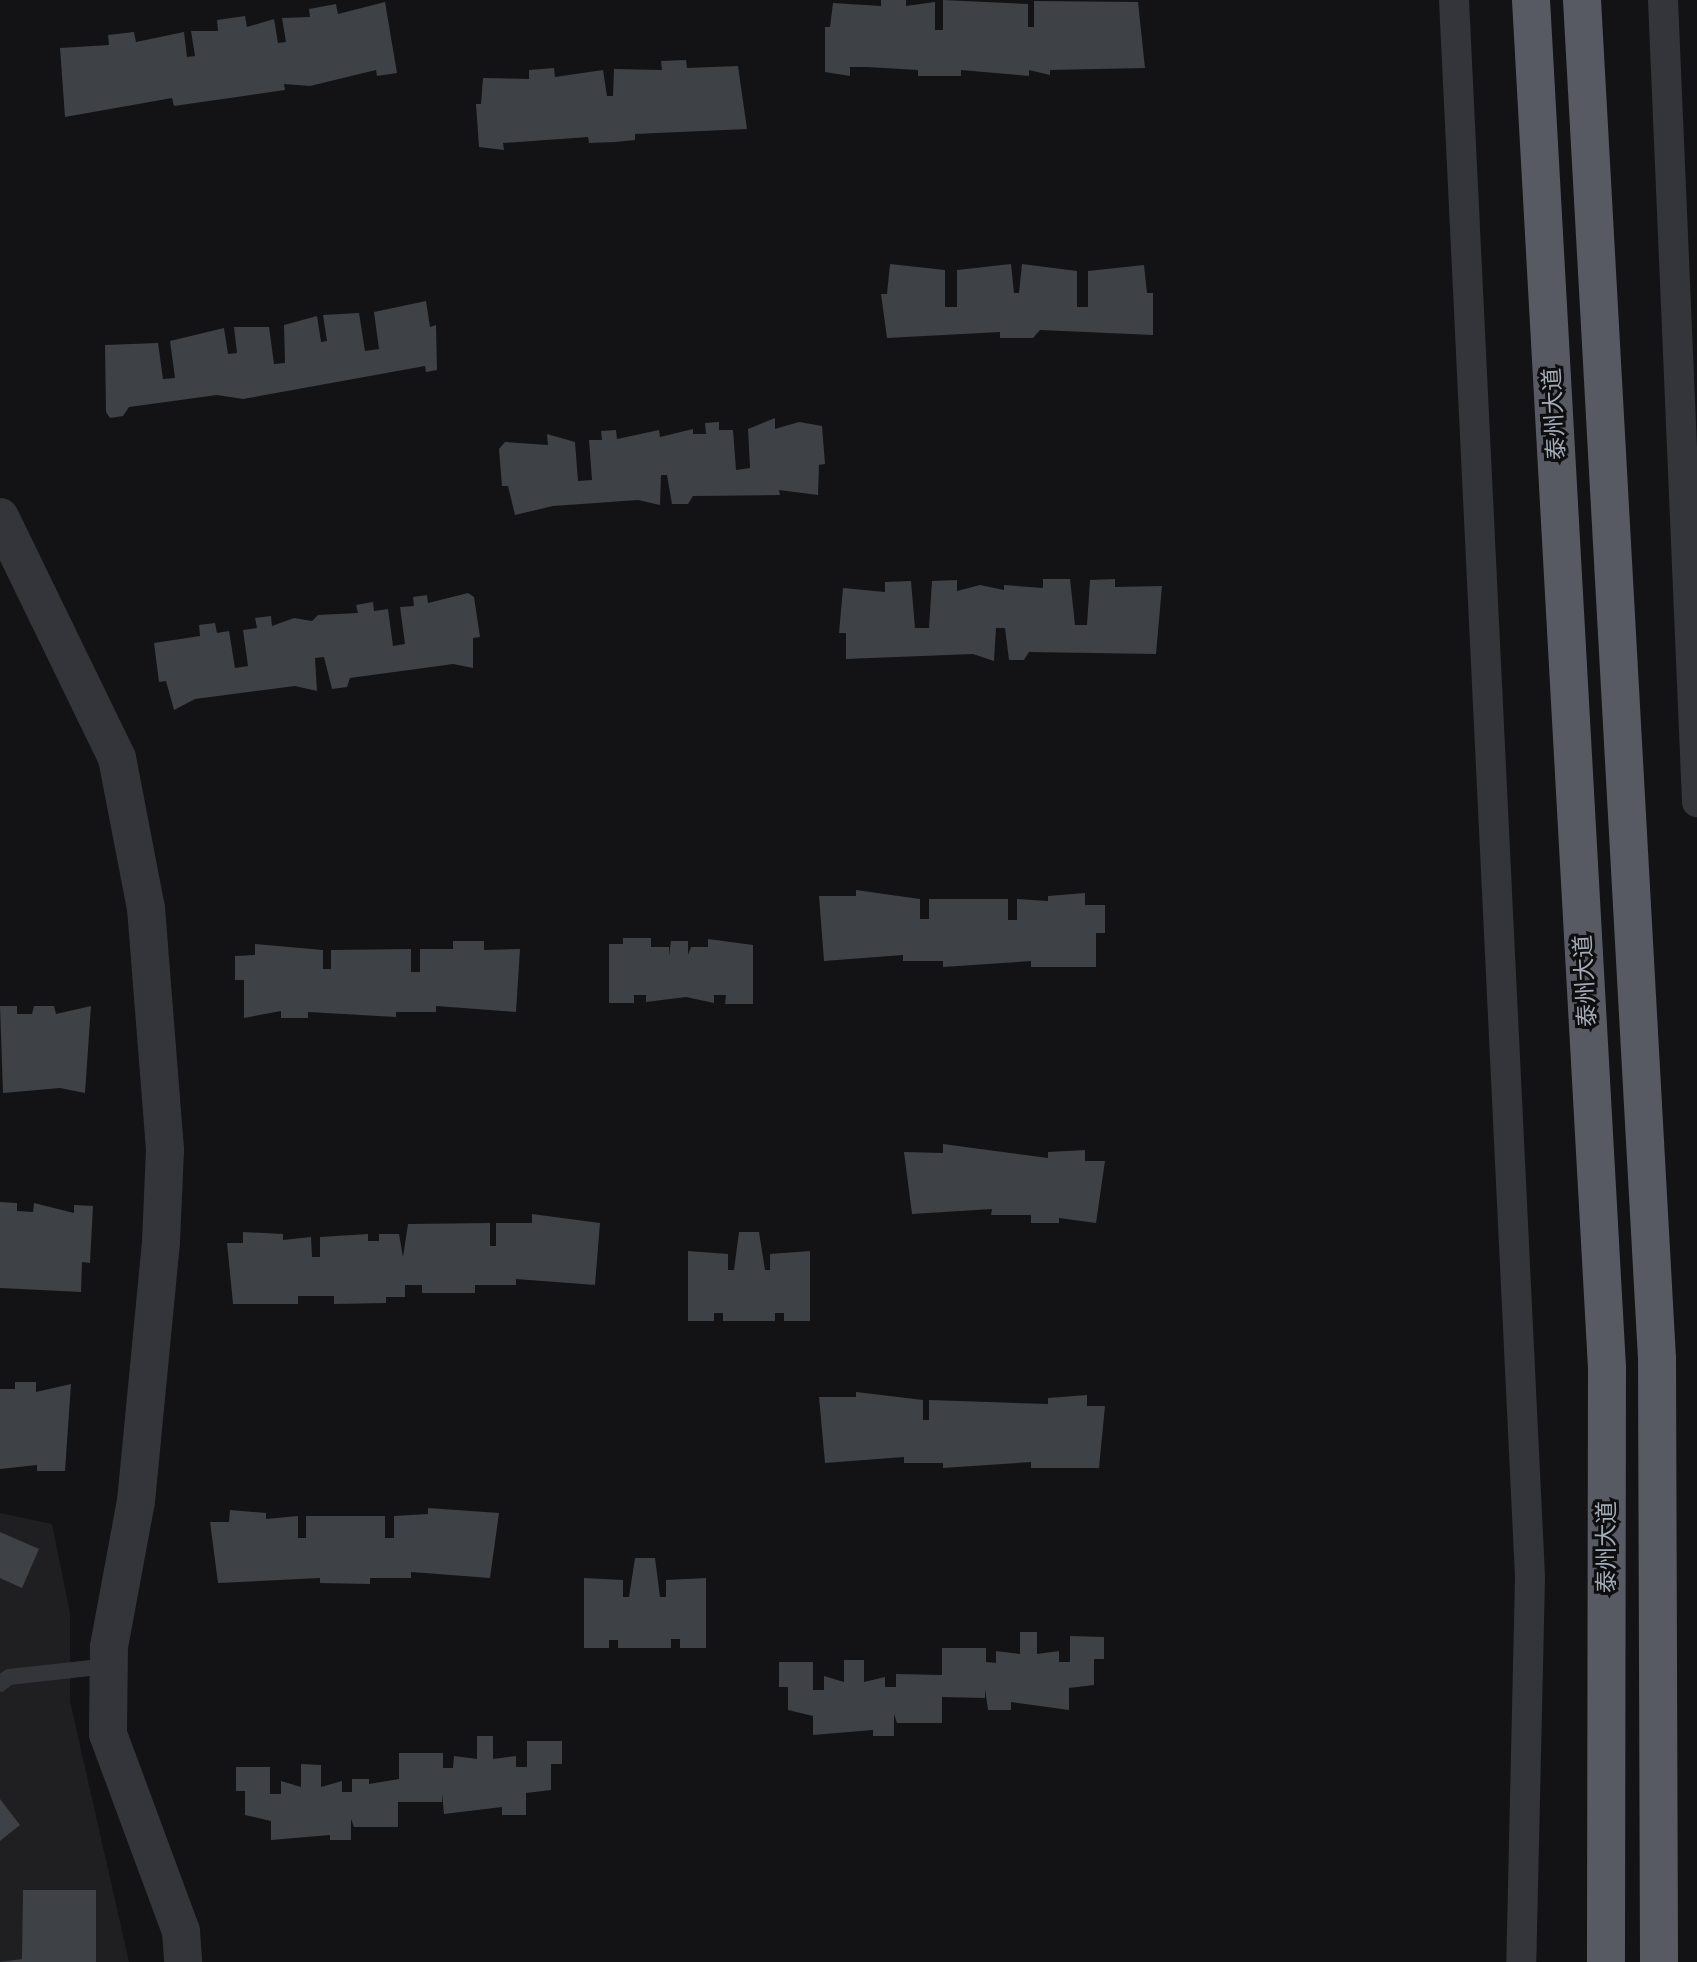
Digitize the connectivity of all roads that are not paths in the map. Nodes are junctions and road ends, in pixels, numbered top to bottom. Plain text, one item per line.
1 (1454, 0) edge
2 (1531, 0) edge
3 (1582, 0) edge
4 (1663, 0) edge
5 (0, 517) edge
6 (1697, 802) edge
7 (109, 1666) junction
8 (0, 1684) edge
9 (183, 1962) edge
10 (1521, 1962) edge
11 (1606, 1962) edge
12 (1659, 1962) edge

1 - 10 street
2 - 11 highway, 泰州大道
3 - 12 highway
4 - 6 street
5 - 7 street
7 - 8 lane
7 - 9 street

